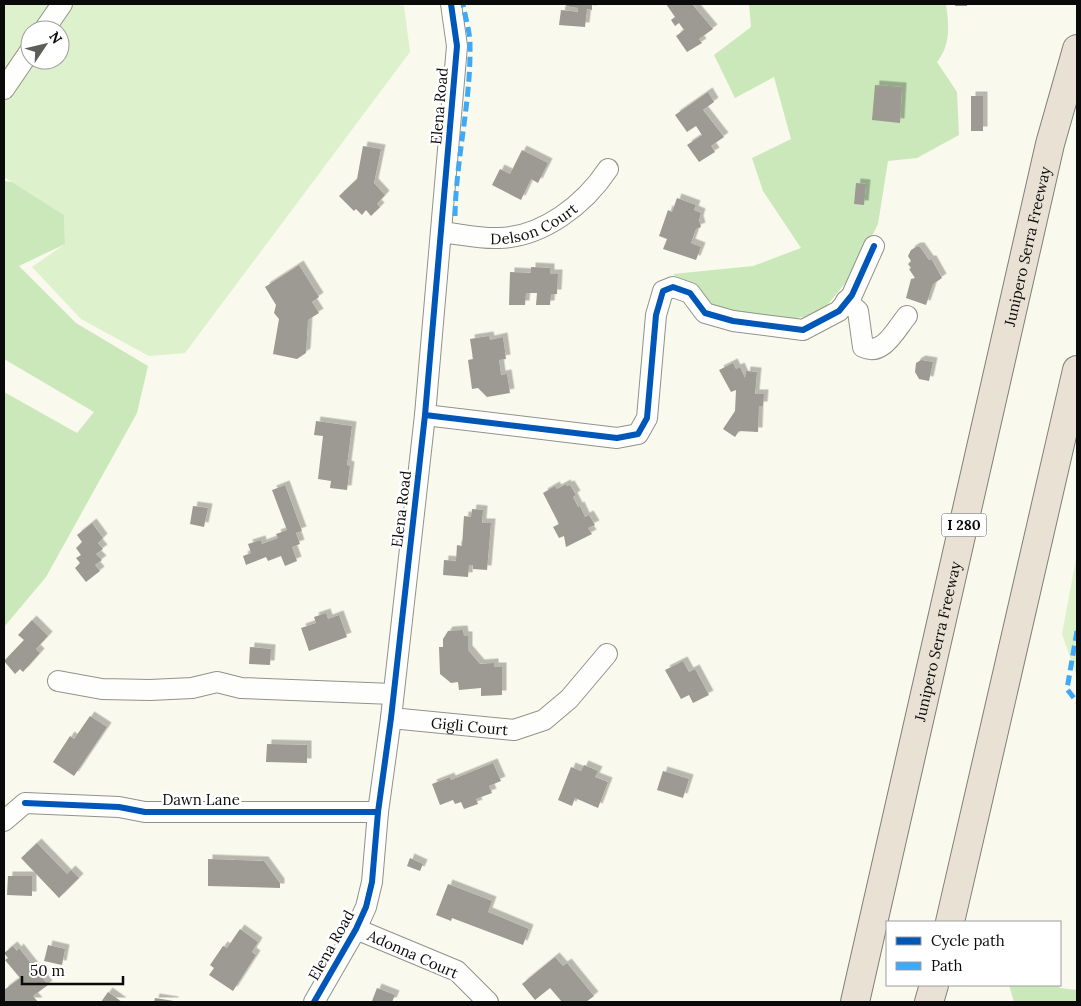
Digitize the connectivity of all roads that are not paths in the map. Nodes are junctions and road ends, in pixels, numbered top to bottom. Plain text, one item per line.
1 (62, 4) edge
2 (451, 4) edge
3 (51, 20) edge
4 (1077, 49) edge
5 (20, 66) edge
6 (4, 89) edge
7 (608, 169) dead end
8 (441, 232) junction
9 (874, 246) dead end
10 (846, 302) junction
11 (907, 316) dead end
12 (1077, 370) edge
13 (425, 415) junction
14 (606, 654) dead end
15 (58, 680) dead end
16 (393, 694) junction
17 (391, 718) junction
18 (378, 812) junction
19 (4, 820) edge
20 (950, 921) edge
21 (356, 930) junction
22 (934, 986) edge
23 (314, 1002) edge
24 (488, 1002) edge
25 (856, 1002) edge
26 (929, 1002) edge

1 - 3 street
2 - 8 street, Elena Road
4 - 25 highway, Junipero Serra Freeway / I 280
5 - 6 street
7 - 8 street, Delson Court
8 - 13 street, Elena Road
9 - 10 street
10 - 11 street
10 - 13 street
12 - 20 highway
13 - 16 street, Elena Road
14 - 17 street, Gigli Court
15 - 16 street
16 - 17 street, Elena Road
17 - 18 street, Elena Road
18 - 19 street, Dawn Lane
18 - 21 street, Elena Road
21 - 23 street, Elena Road
21 - 24 street, Adonna Court
22 - 26 highway

